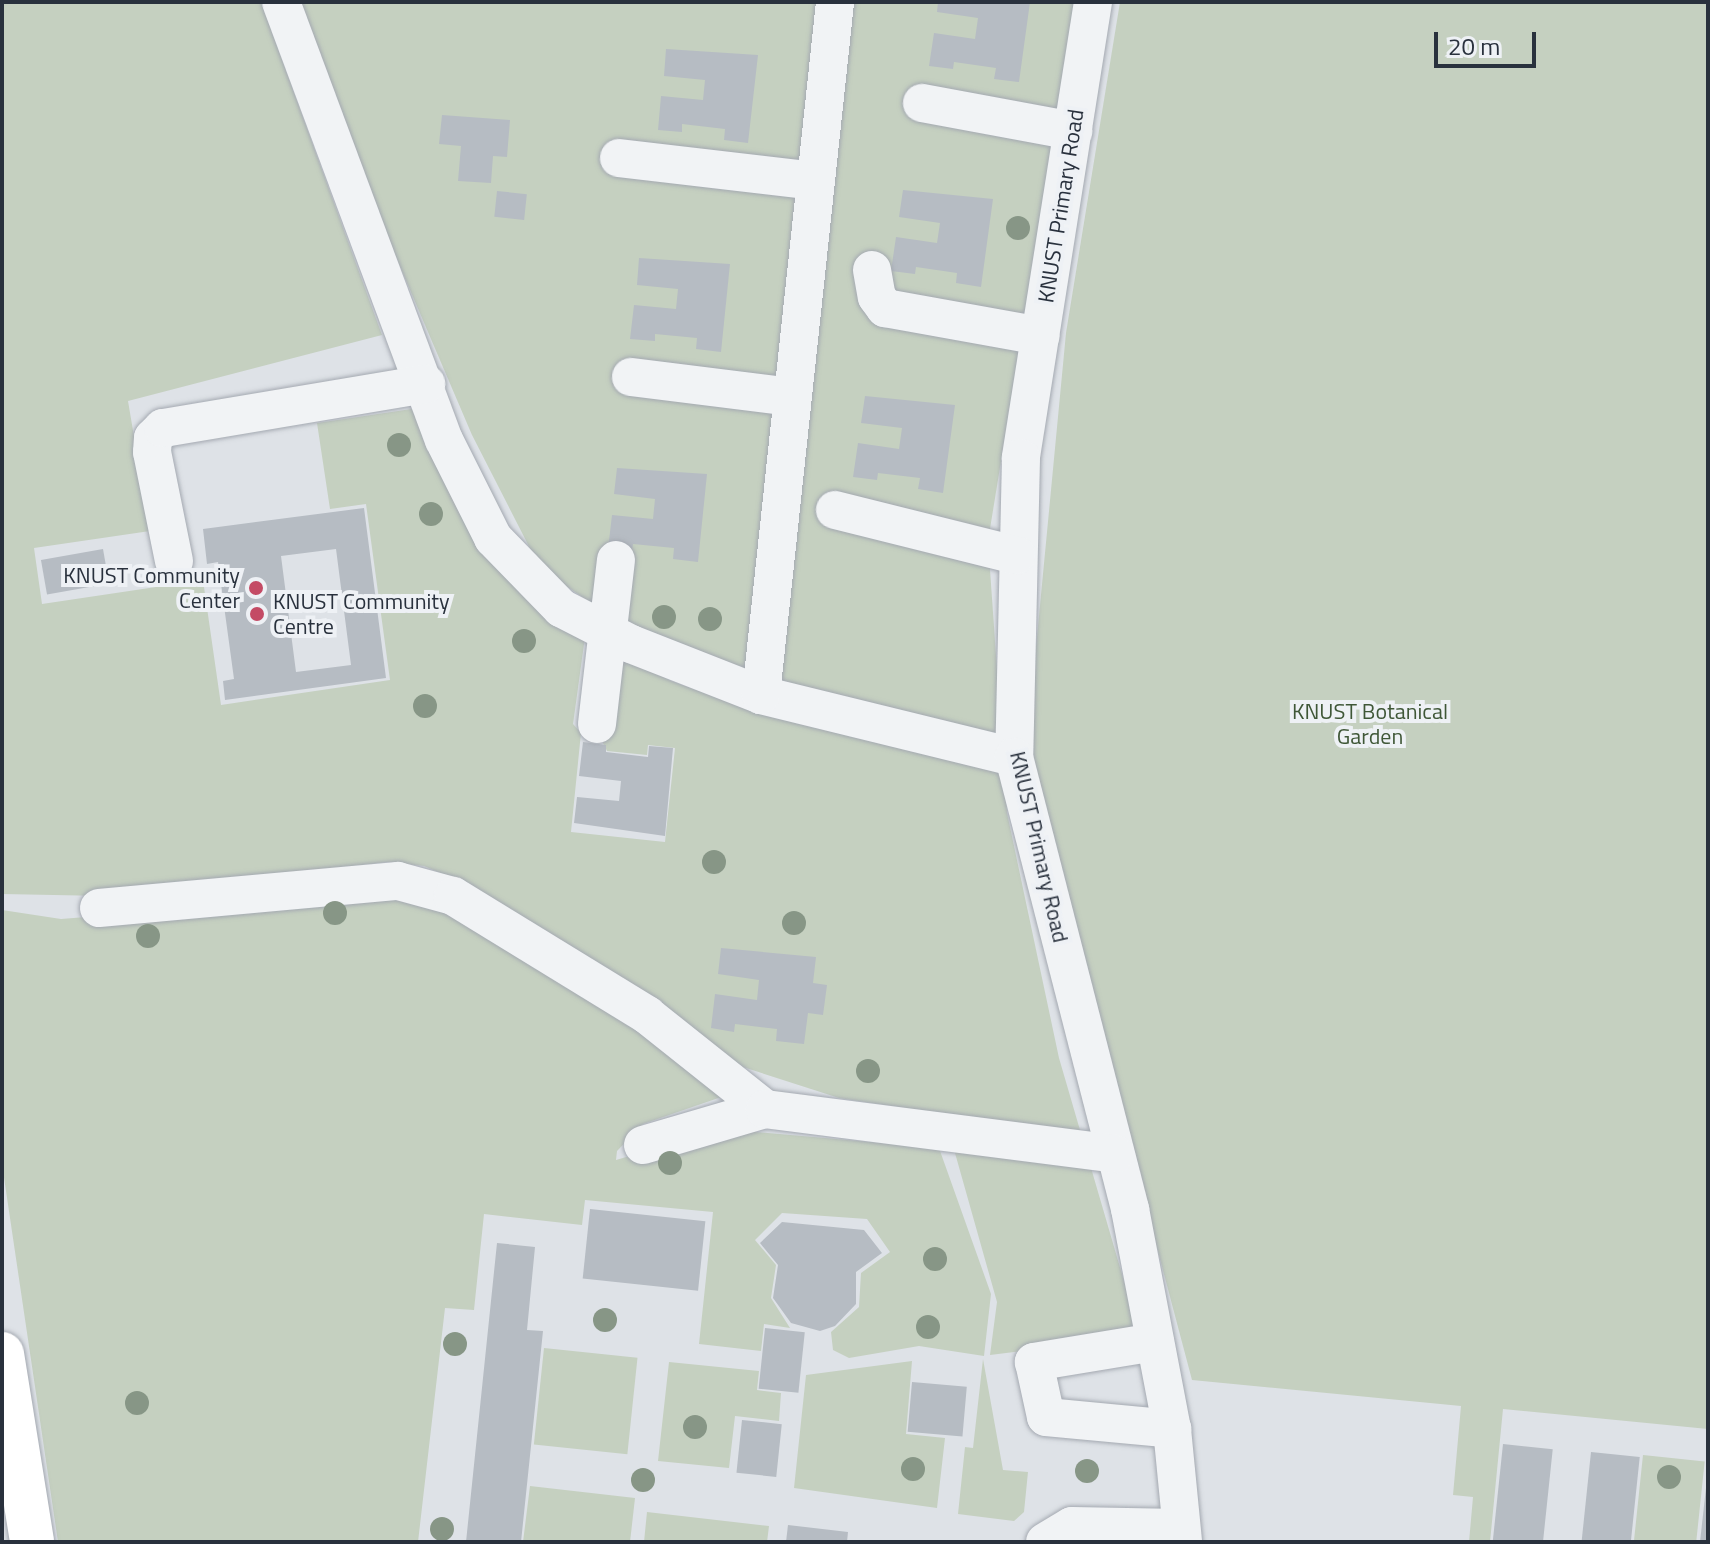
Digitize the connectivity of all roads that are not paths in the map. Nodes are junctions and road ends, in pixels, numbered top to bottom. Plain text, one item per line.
1 (281, 2) edge
2 (835, 2) edge
3 (1093, 2) edge
4 (922, 103) dead end
5 (1073, 131) junction
6 (619, 158) dead end
7 (815, 181) junction
8 (872, 270) dead end
9 (1040, 336) junction
10 (631, 377) dead end
11 (426, 384) junction
12 (792, 397) junction
13 (835, 510) dead end
14 (1016, 555) junction
15 (616, 560) dead end
16 (174, 561) dead end
17 (607, 632) junction
18 (761, 695) junction
19 (597, 724) dead end
20 (1014, 757) junction
21 (99, 908) dead end
22 (765, 1109) junction
23 (643, 1145) dead end
24 (1115, 1154) junction
25 (1155, 1342) junction
26 (2, 1354) edge
27 (1172, 1429) junction
28 (1182, 1535) edge
29 (32, 1542) edge
30 (1045, 1542) edge

1 - 11 street
2 - 7 street
3 - 5 street, KNUST Primary Road
4 - 5 street
5 - 9 street, KNUST Primary Road
6 - 7 street
7 - 12 street
8 - 9 street
9 - 14 street, KNUST Primary Road
10 - 12 street
11 - 16 street
11 - 17 street
12 - 18 street
13 - 14 street
14 - 20 street, KNUST Primary Road
15 - 17 street
17 - 18 street
17 - 19 street
18 - 20 street
20 - 24 street, KNUST Primary Road
21 - 22 street
22 - 23 street
22 - 24 street
24 - 25 street, KNUST Primary Road
25 - 27 street, KNUST Primary Road
25 - 27 street
26 - 29 highway
27 - 28 street, KNUST Primary Road
28 - 30 street

